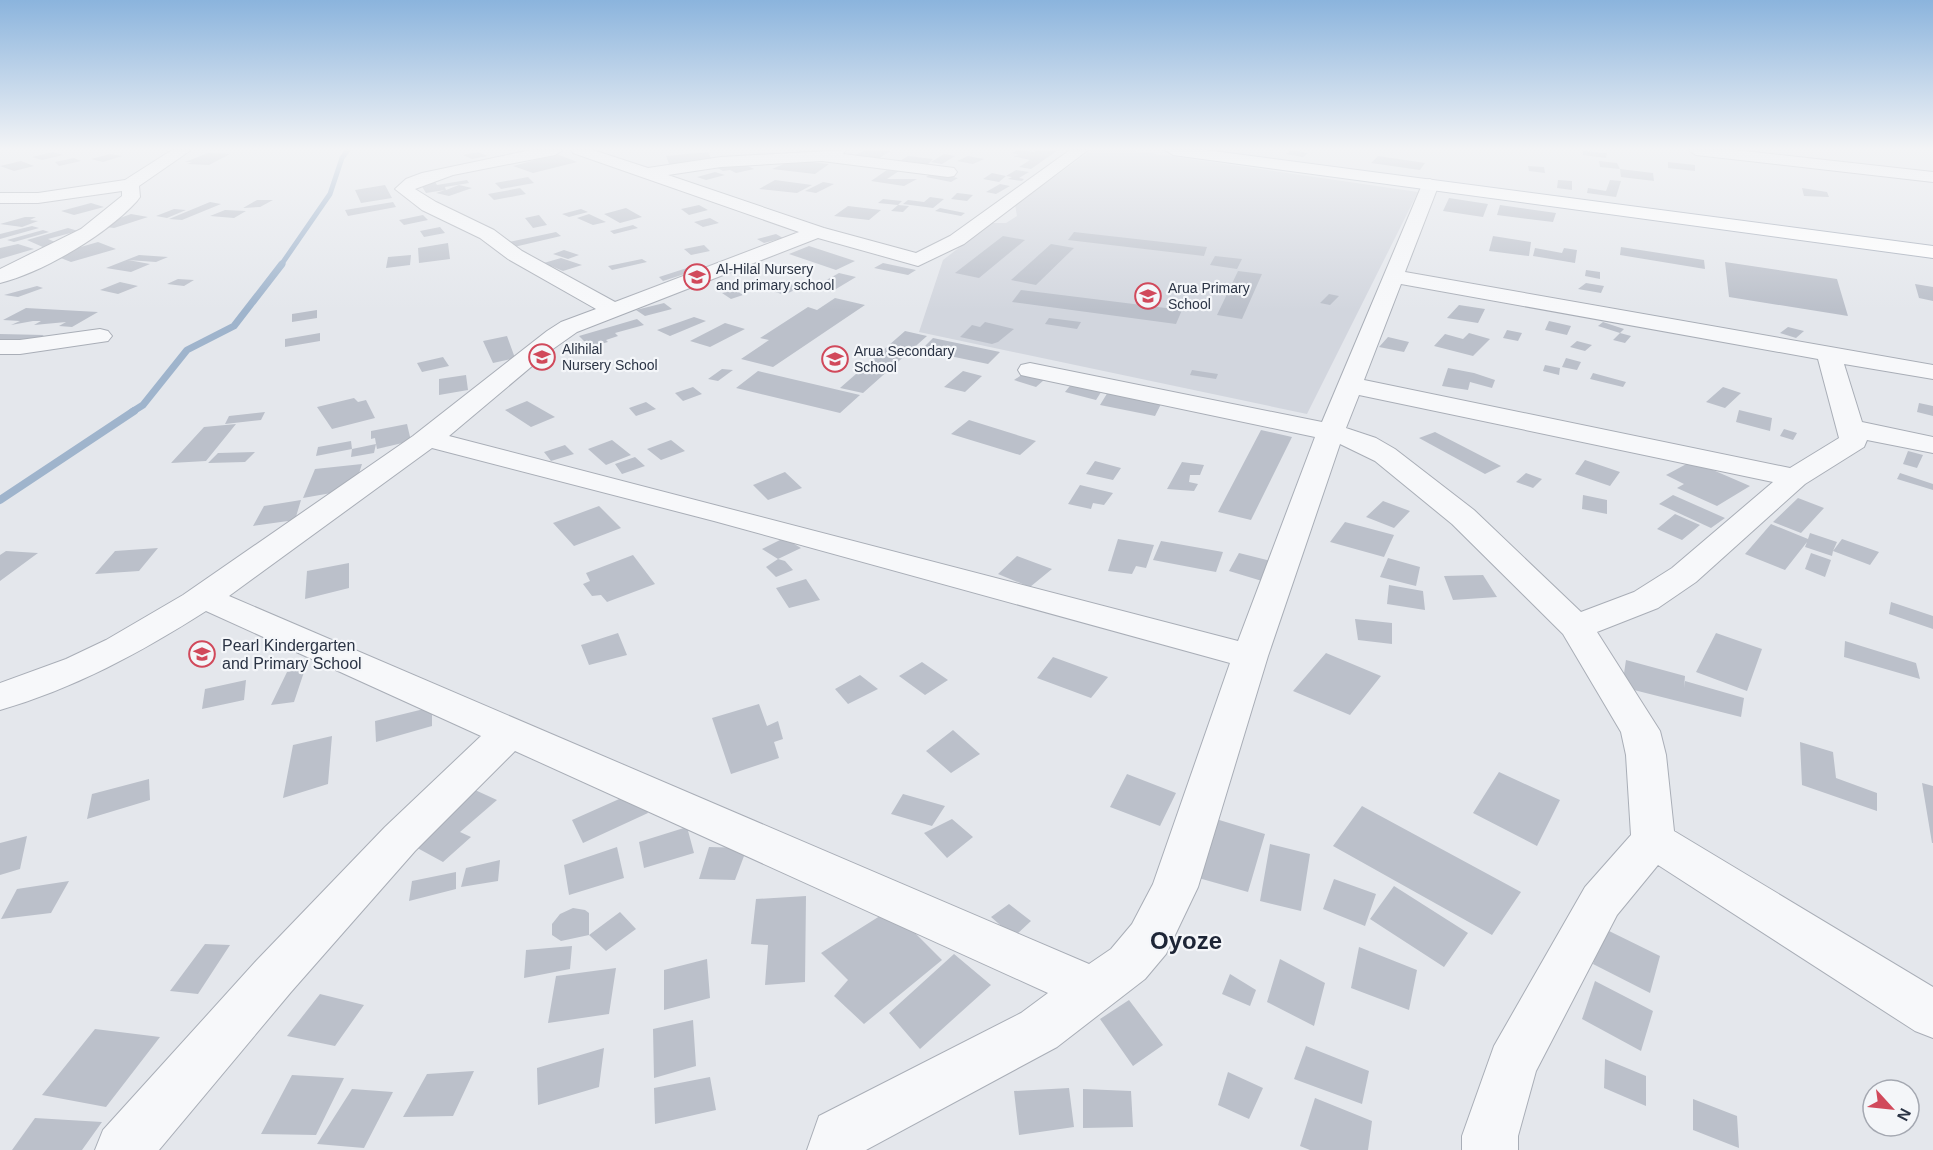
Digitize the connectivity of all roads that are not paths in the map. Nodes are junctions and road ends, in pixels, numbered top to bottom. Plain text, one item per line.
1 (123, 204) edge
2 (426, 204) edge
3 (735, 204) edge
4 (1007, 204) edge
5 (1422, 204) edge
6 (1575, 204) edge
7 (817, 232) junction
8 (1933, 252) edge
9 (1394, 276) junction
10 (0, 277) edge
11 (612, 309) junction
12 (100, 336) dead end
13 (0, 347) edge
14 (1829, 353) junction
15 (1030, 370) dead end
16 (1933, 372) edge
17 (1350, 385) junction
18 (1851, 428) junction
19 (1331, 432) junction
20 (428, 439) junction
21 (1933, 445) edge
22 (1795, 478) junction
23 (205, 598) junction
24 (1576, 627) junction
25 (1250, 656) junction
26 (0, 697) edge
27 (509, 733) junction
28 (1653, 840) junction
29 (1094, 990) junction
30 (1933, 1014) edge
31 (123, 1150) edge
32 (835, 1150) edge
33 (1490, 1150) edge

1 - 10 street
2 - 11 street
3 - 7 street
4 - 7 street
5 - 9 street
6 - 8 main road
7 - 11 street
9 - 14 street
9 - 17 street
11 - 20 street
12 - 13 street
14 - 16 street
14 - 18 street
15 - 19 street
17 - 19 street
17 - 22 street
18 - 21 street
18 - 22 street
19 - 24 street
19 - 25 street
20 - 23 street
20 - 25 street
22 - 24 street
23 - 26 street
23 - 27 street
24 - 28 street
25 - 29 street
27 - 29 street
27 - 31 street
28 - 30 street
28 - 33 street
29 - 32 street

